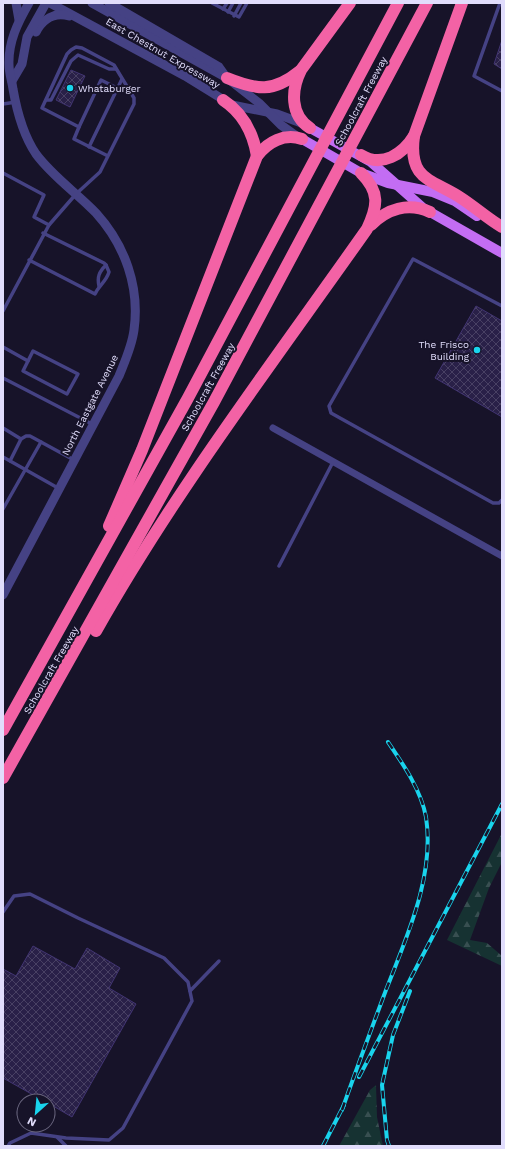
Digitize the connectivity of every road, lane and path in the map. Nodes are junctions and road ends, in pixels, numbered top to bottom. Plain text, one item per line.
1 (16, 3) edge
2 (29, 3) edge
3 (46, 3) edge
4 (50, 3) edge
5 (92, 3) edge
6 (109, 3) edge
7 (212, 3) edge
8 (227, 3) edge
9 (233, 3) edge
10 (241, 3) edge
11 (247, 3) edge
12 (350, 3) edge
13 (398, 3) edge
14 (427, 3) edge
15 (462, 3) edge
16 (500, 3) edge
17 (218, 4) edge
18 (223, 9) junction
19 (228, 12) junction
20 (234, 16) junction
21 (77, 18) junction
22 (19, 20) junction
23 (22, 64) junction
24 (116, 69) junction
25 (301, 70) junction
26 (122, 78) junction
27 (226, 78) junction
28 (12, 81) junction
29 (117, 88) junction
30 (502, 91) edge
31 (46, 100) junction
32 (223, 100) junction
33 (16, 102) junction
34 (3, 104) edge
35 (268, 112) junction
36 (78, 127) junction
37 (310, 128) junction
38 (414, 136) junction
39 (302, 139) junction
40 (89, 147) junction
41 (361, 155) junction
42 (108, 156) junction
43 (257, 156) junction
44 (3, 173) edge
45 (361, 173) junction
46 (398, 185) junction
47 (76, 194) junction
48 (430, 212) junction
49 (49, 225) junction
50 (502, 227) edge
51 (367, 229) junction
52 (502, 232) edge
53 (43, 233) junction
54 (502, 253) edge
55 (29, 260) junction
56 (106, 266) junction
57 (99, 286) junction
58 (502, 306) edge
59 (3, 311) edge
60 (3, 347) edge
61 (28, 361) junction
62 (3, 378) edge
63 (93, 424) junction
64 (3, 428) edge
65 (273, 428) dead end
66 (21, 439) junction
67 (41, 442) junction
68 (3, 457) edge
69 (74, 460) junction
70 (10, 461) junction
71 (333, 462) junction
72 (25, 470) junction
73 (59, 489) junction
74 (502, 500) edge
75 (3, 509) edge
76 (502, 556) edge
77 (279, 566) dead end
78 (3, 595) edge
79 (43, 660) junction
80 (69, 662) junction
81 (3, 730) edge
82 (3, 778) edge
83 (3, 912) edge
84 (219, 961) dead end
85 (190, 991) junction
86 (57, 1137) junction
87 (8, 1146) edge
88 (66, 1146) edge

1 - 22 street
2 - 22 street, North Eastgate Avenue
3 - 23 street
4 - 21 street, East Chestnut Expressway
5 - 27 street, East Chestnut Expressway
6 - 27 street
7 - 17 lane
8 - 18 lane
9 - 19 lane
10 - 20 lane
11 - 20 lane
12 - 25 highway
13 - 79 highway, Schoolcraft Freeway
14 - 80 highway, Schoolcraft Freeway
15 - 38 highway
16 - 30 lane
17 - 18 lane
18 - 19 lane
19 - 20 lane
21 - 23 street
21 - 32 street, East Chestnut Expressway
22 - 28 street, North Eastgate Avenue
23 - 28 street
24 - 26 lane
24 - 31 lane
24 - 31 lane
25 - 27 highway
25 - 37 highway
26 - 29 lane
26 - 42 lane
27 - 35 street, East Chestnut Expressway
28 - 33 street, North Eastgate Avenue
29 - 36 lane
29 - 40 lane
31 - 36 lane
32 - 35 street, East Chestnut Expressway
32 - 43 highway
33 - 34 lane
33 - 47 street, North Eastgate Avenue
35 - 37 street, East Chestnut Expressway
35 - 39 street, East Chestnut Expressway
36 - 40 lane
37 - 41 main road, East Chestnut Expressway
38 - 41 highway
38 - 50 highway
39 - 43 highway
39 - 45 main road, East Chestnut Expressway
40 - 42 lane
41 - 46 main road, East Chestnut Expressway
42 - 47 lane
43 - 79 highway
44 - 49 lane
45 - 46 main road, East Chestnut Expressway
45 - 51 highway
46 - 48 main road, East Chestnut Expressway
46 - 52 main road, East Chestnut Expressway
47 - 49 lane
47 - 63 street, North Eastgate Avenue
48 - 51 highway
48 - 54 main road, East Chestnut Expressway
49 - 53 lane
51 - 80 highway
53 - 55 lane
53 - 56 lane
55 - 57 lane
55 - 59 lane
56 - 57 lane
56 - 57 lane
58 - 74 lane
60 - 61 lane
61 - 61 lane
62 - 63 lane
63 - 69 street, North Eastgate Avenue
64 - 66 lane
65 - 71 street
66 - 67 lane
66 - 70 lane
67 - 69 lane
67 - 72 lane
68 - 70 lane
69 - 73 street, North Eastgate Avenue
70 - 72 lane
71 - 76 street
71 - 77 lane
72 - 73 lane
72 - 75 lane
73 - 78 street, North Eastgate Avenue
79 - 81 highway, Schoolcraft Freeway
80 - 82 highway, Schoolcraft Freeway
83 - 85 lane
84 - 85 lane
85 - 86 lane
86 - 87 lane
86 - 88 lane

